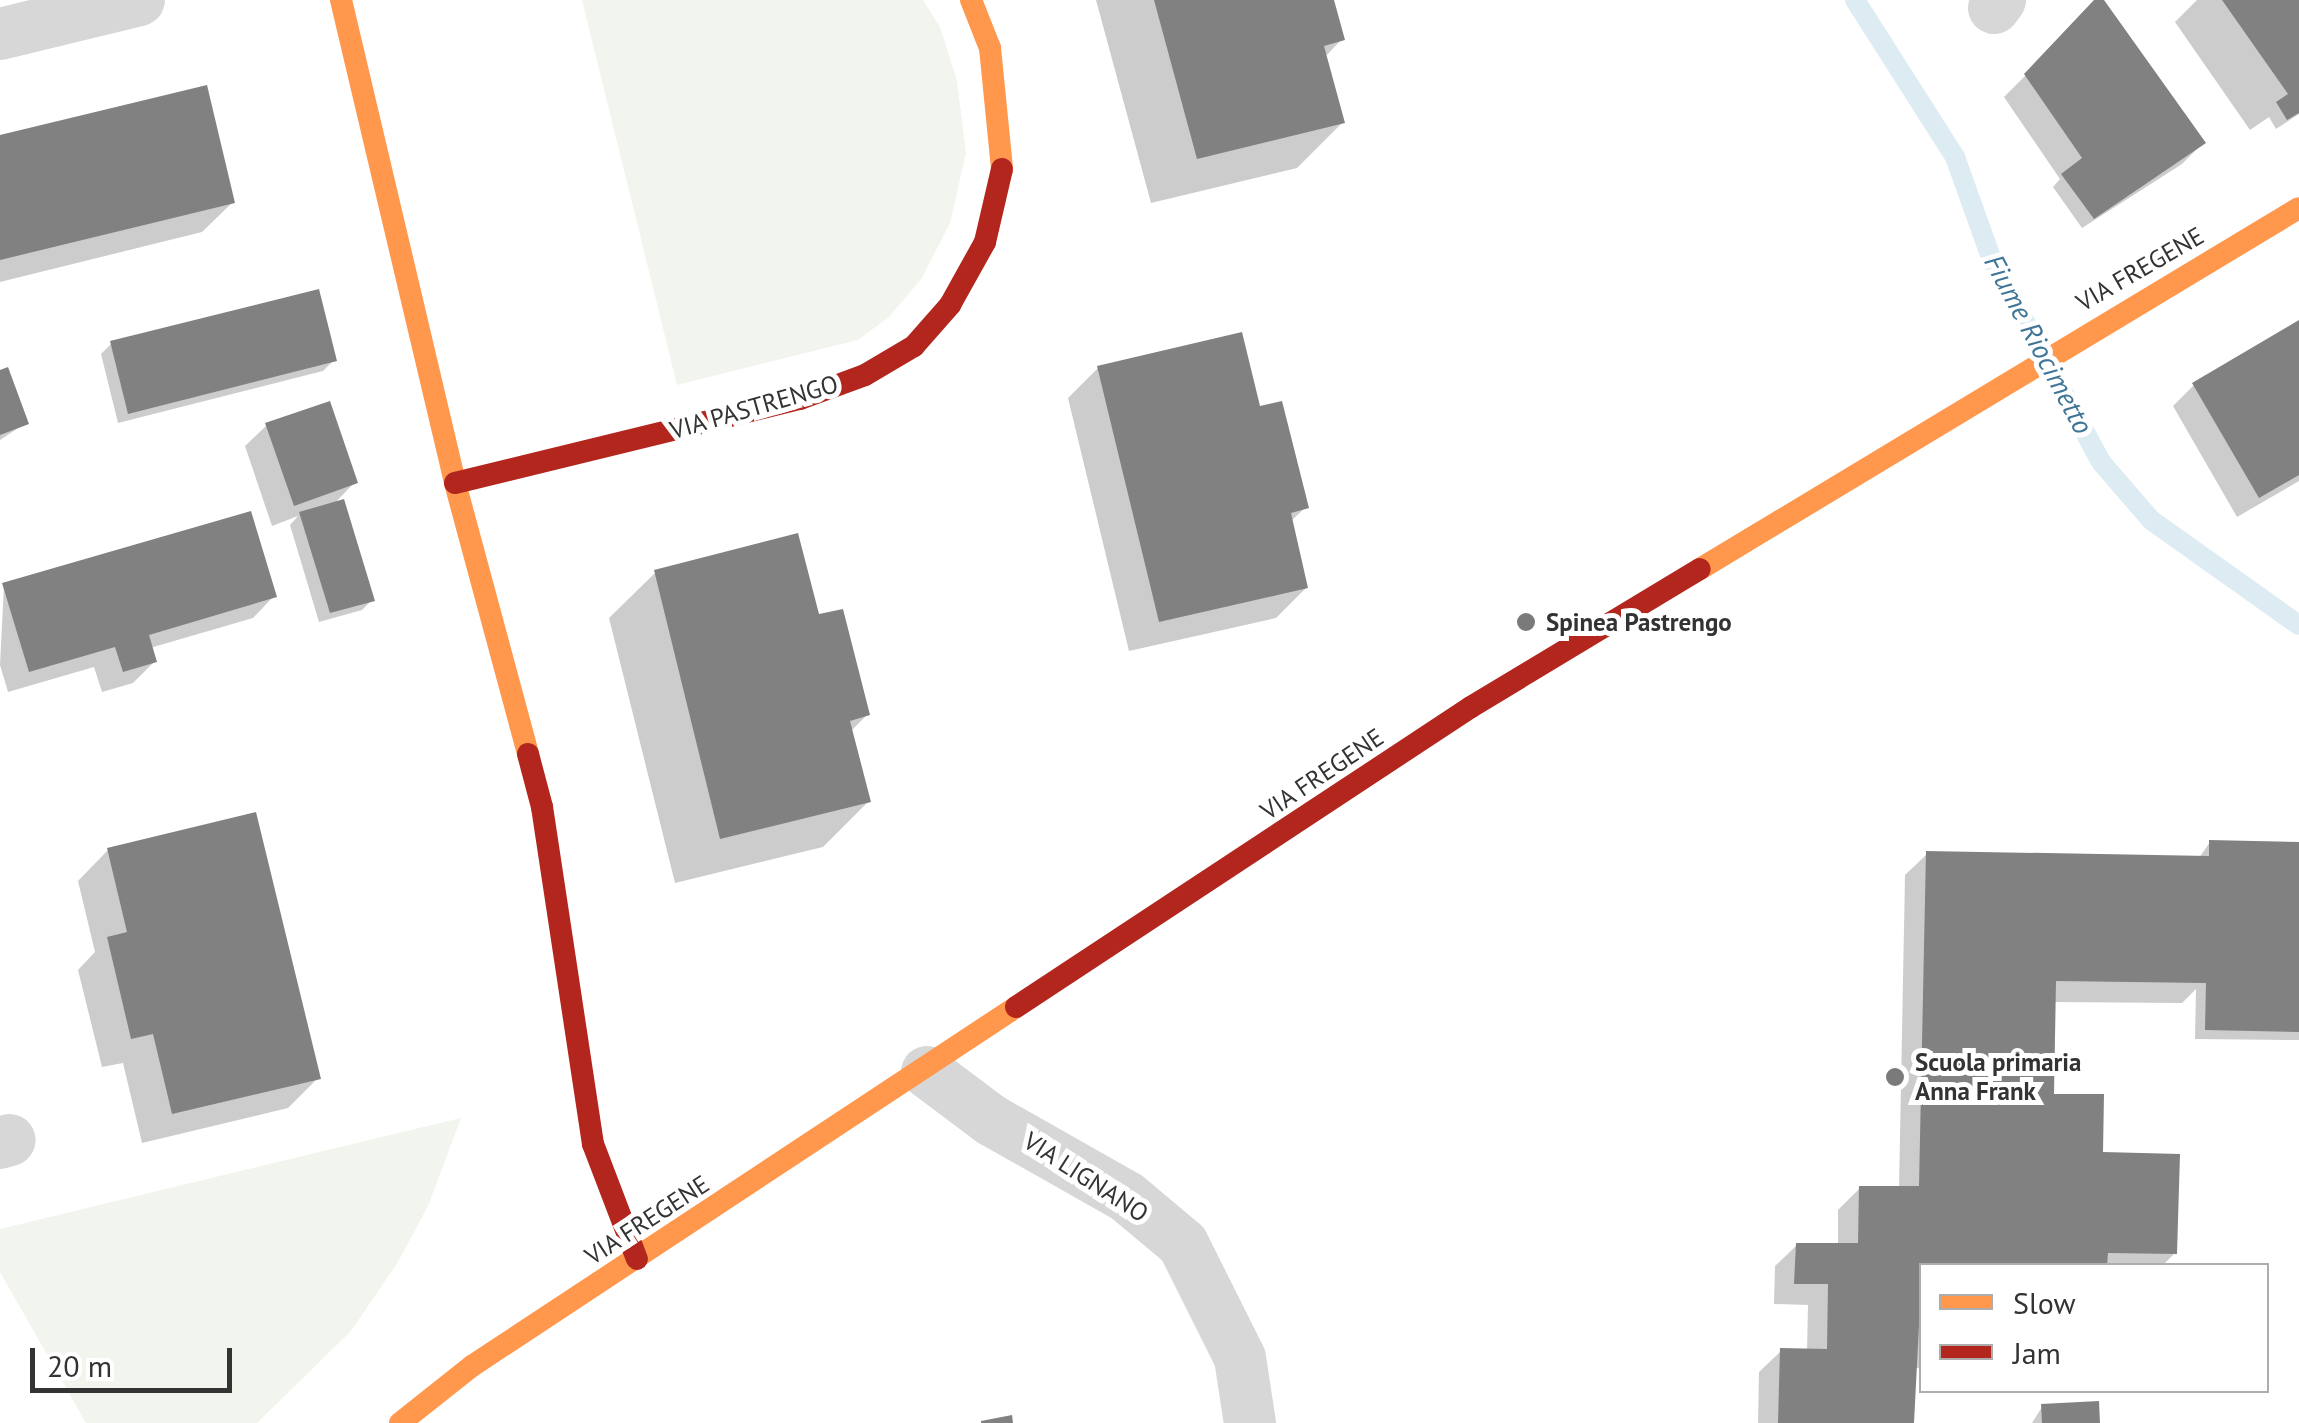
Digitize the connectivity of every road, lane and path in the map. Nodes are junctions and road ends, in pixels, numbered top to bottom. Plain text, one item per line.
1 (139, 0) edge
2 (341, 0) edge
3 (971, 0) edge
4 (0, 34) edge
5 (2299, 208) edge
6 (456, 483) junction
7 (927, 1072) junction
8 (637, 1259) junction
9 (400, 1423) edge
10 (1250, 1423) edge

1 - 4 street
2 - 6 street
3 - 6 street, VIA PASTRENGO
5 - 7 street, VIA FREGENE
6 - 8 street
7 - 8 street, VIA FREGENE
7 - 10 street, VIA LIGNANO
8 - 9 street, VIA FREGENE

